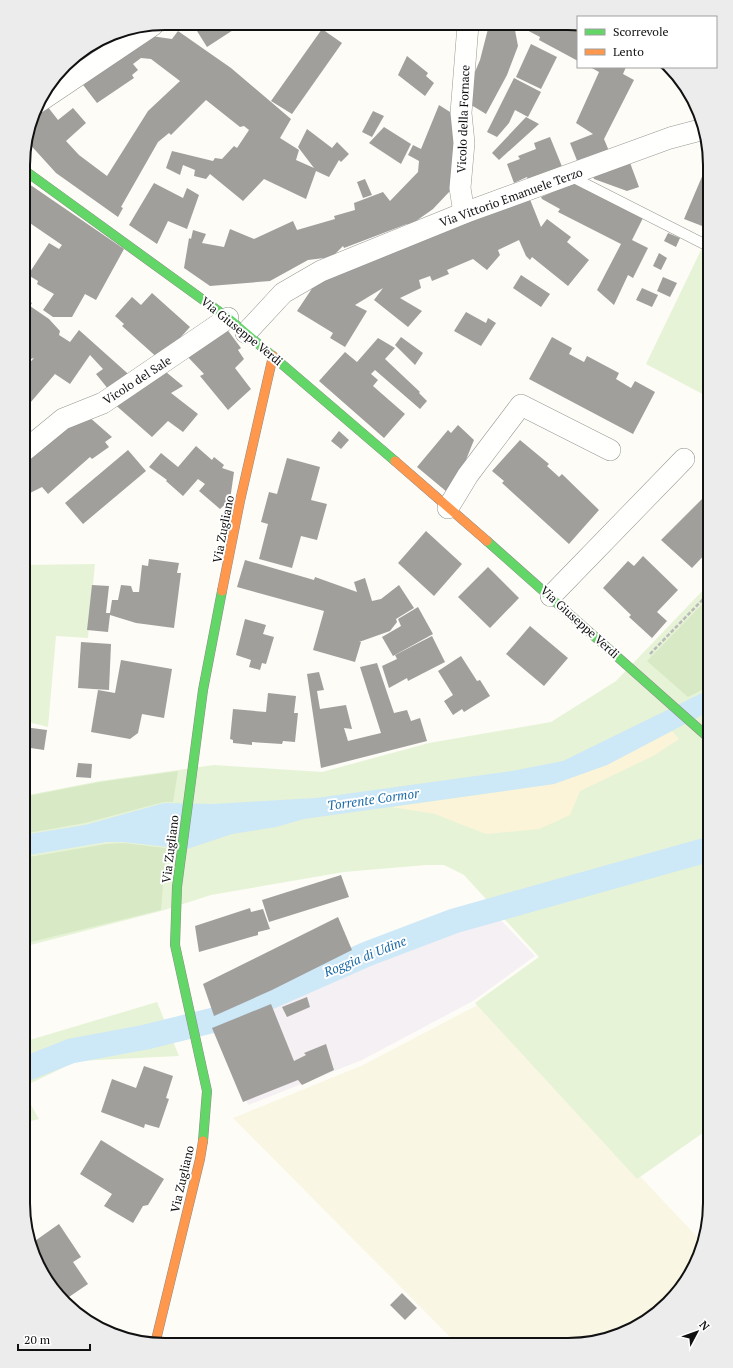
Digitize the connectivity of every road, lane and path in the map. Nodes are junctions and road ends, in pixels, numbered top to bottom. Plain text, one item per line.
1 (468, 30) edge
2 (143, 32) edge
3 (50, 94) edge
4 (698, 131) edge
5 (30, 174) edge
6 (570, 176) junction
7 (464, 213) junction
8 (703, 243) edge
9 (228, 318) junction
10 (246, 333) junction
11 (273, 356) junction
12 (30, 446) edge
13 (610, 450) dead end
14 (684, 459) dead end
15 (448, 508) junction
16 (552, 596) junction
17 (703, 599) edge
18 (633, 671) junction
19 (703, 733) edge
20 (156, 1337) edge

1 - 7 street, Vicolo della Fornace
2 - 3 street
4 - 6 street, Via Vittorio Emanuele Terzo
5 - 9 street, Via Giuseppe Verdi
6 - 7 street, Via Vittorio Emanuele Terzo
6 - 8 lane
7 - 10 street, Via Vittorio Emanuele Terzo
9 - 10 street, Via Giuseppe Verdi
9 - 12 street, Vicolo del Sale
10 - 11 street, Via Giuseppe Verdi
11 - 15 street, Via Giuseppe Verdi
11 - 20 street, Via Zugliano
13 - 15 street
14 - 16 street
15 - 16 street, Via Giuseppe Verdi
16 - 18 street, Via Giuseppe Verdi
17 - 18 path
18 - 19 street, Via Giuseppe Verdi

